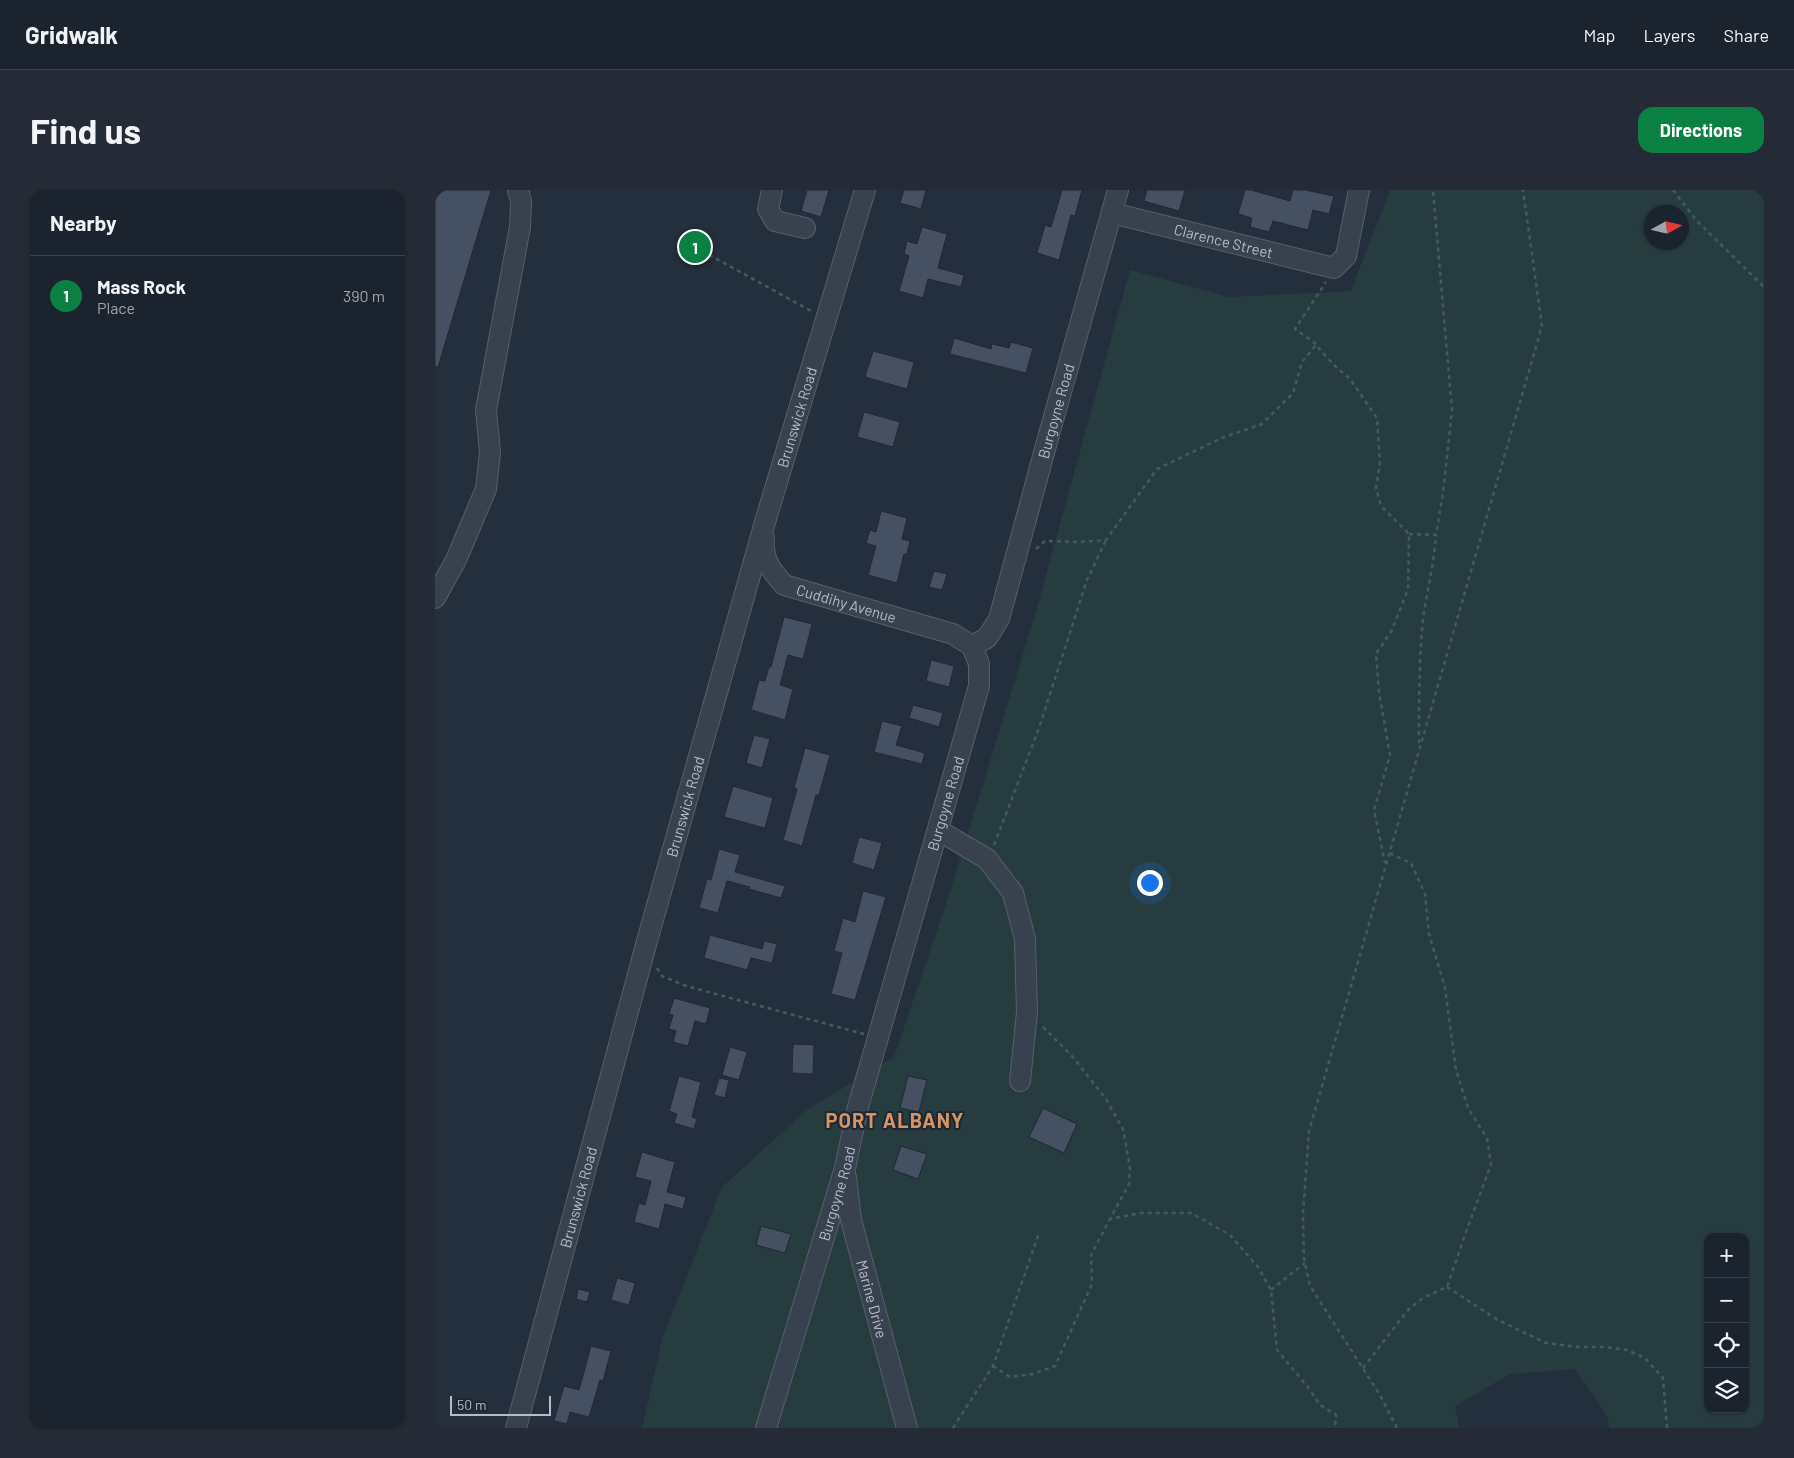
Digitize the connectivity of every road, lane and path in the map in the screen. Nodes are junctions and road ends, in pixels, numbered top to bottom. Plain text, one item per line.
1 (518, 190) edge
2 (772, 190) edge
3 (865, 190) edge
4 (1118, 190) edge
5 (1359, 190) edge
6 (1433, 190) edge
7 (1523, 190) edge
8 (1673, 190) edge
9 (1112, 213) junction
10 (805, 228) dead end
11 (695, 247) dead end
12 (1335, 268) junction
13 (1764, 287) edge
14 (819, 316) dead end
15 (1316, 345) junction
16 (765, 522) junction
17 (1409, 534) junction
18 (1436, 535) junction
19 (1106, 540) junction
20 (1030, 554) dead end
21 (435, 598) edge
22 (972, 646) junction
23 (1419, 747) junction
24 (938, 830) junction
25 (1389, 853) junction
26 (987, 859) junction
27 (1386, 865) junction
28 (656, 967) dead end
29 (1027, 1012) junction
30 (864, 1034) dead end
31 (1020, 1081) dead end
32 (845, 1168) junction
33 (1110, 1219) junction
34 (1039, 1233) dead end
35 (1305, 1263) junction
36 (1447, 1287) junction
37 (1271, 1290) junction
38 (993, 1366) junction
39 (1363, 1368) junction
40 (516, 1428) edge
41 (766, 1428) edge
42 (907, 1428) edge
43 (953, 1428) edge
44 (1335, 1428) edge
45 (1397, 1428) edge
46 (1667, 1428) edge

1 - 21 street
2 - 10 street
3 - 16 street, Brunswick Road
4 - 9 street, Burgoyne Road
5 - 12 street
6 - 18 path
7 - 23 path
8 - 13 path
9 - 12 street, Clarence Street
9 - 22 street, Burgoyne Road
11 - 14 path
12 - 15 path
15 - 17 path
15 - 19 path
16 - 22 street, Cuddihy Avenue
16 - 40 street, Brunswick Road
17 - 18 path
17 - 27 path
18 - 23 path
19 - 20 path
19 - 26 path
22 - 24 street, Burgoyne Road
23 - 25 path
24 - 26 street
24 - 32 street, Burgoyne Road
25 - 27 path
25 - 36 path
26 - 29 street
27 - 35 path
28 - 30 path
29 - 31 street
29 - 33 path
32 - 41 street, Burgoyne Road
32 - 42 street, Marine Drive
33 - 37 path
33 - 38 path
34 - 38 path
35 - 37 path
35 - 39 path
36 - 39 path
36 - 46 path
37 - 44 path
38 - 43 path
39 - 45 path

